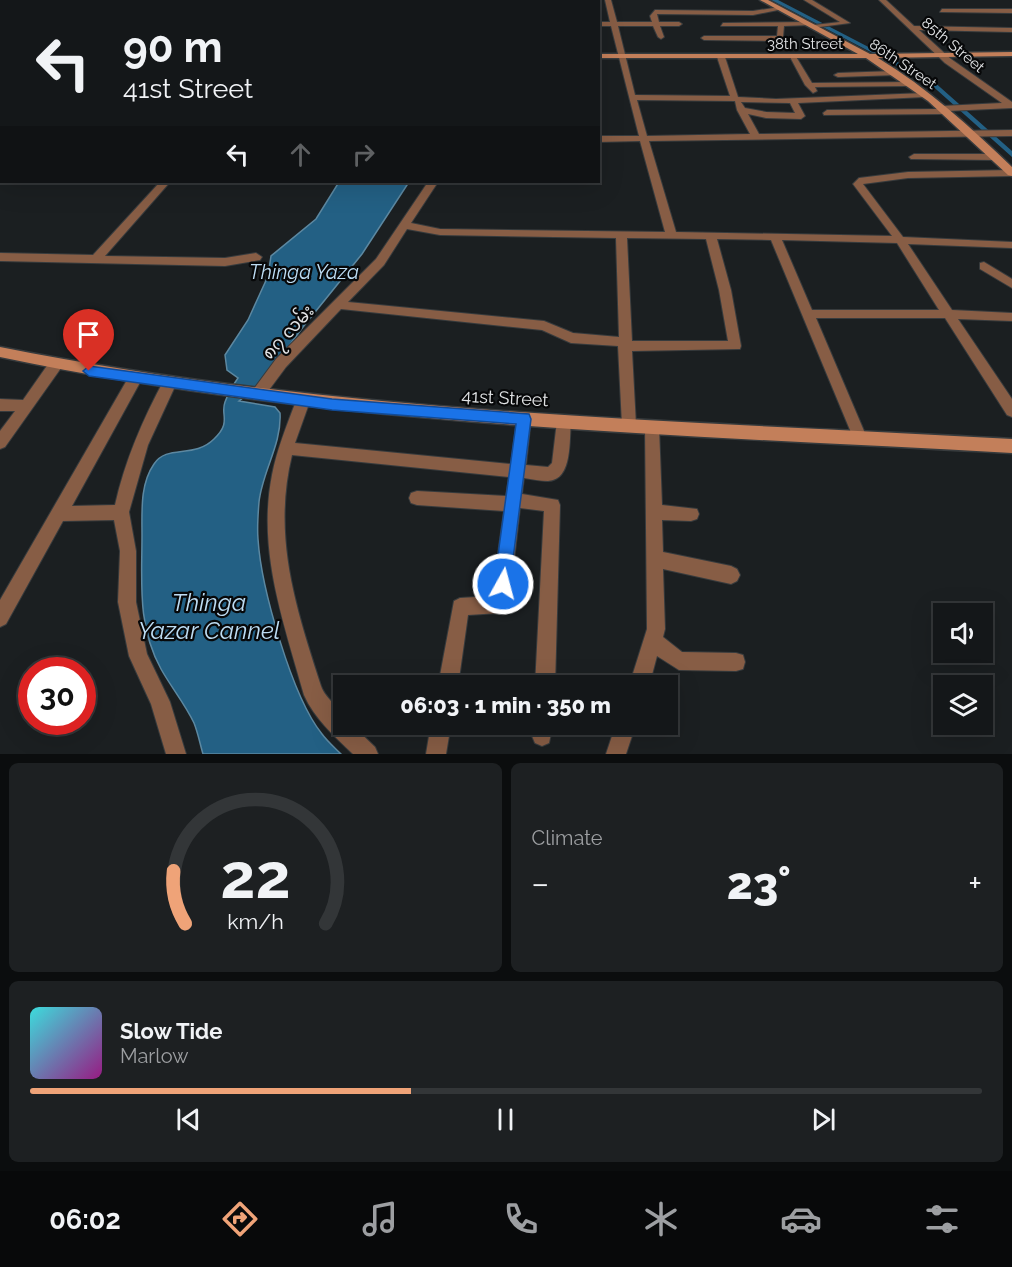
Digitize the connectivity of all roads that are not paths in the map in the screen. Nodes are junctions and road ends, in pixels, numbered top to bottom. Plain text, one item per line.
1 (763, 0) edge
2 (825, 0) edge
3 (882, 0) edge
4 (809, 1) edge
5 (610, 4) edge
6 (780, 9) junction
7 (942, 11) dead end
8 (1012, 11) edge
9 (600, 24) edge
10 (614, 24) junction
11 (655, 24) junction
12 (679, 24) dead end
13 (723, 25) dead end
14 (781, 25) junction
15 (817, 26) junction
16 (911, 28) junction
17 (1012, 30) edge
18 (661, 37) dead end
19 (1012, 54) edge
20 (942, 55) junction
21 (600, 56) edge
22 (621, 56) junction
23 (876, 56) junction
24 (717, 57) junction
25 (792, 57) junction
26 (894, 73) junction
27 (838, 75) dead end
28 (909, 84) junction
29 (809, 85) junction
30 (925, 95) junction
31 (632, 97) junction
32 (818, 98) junction
33 (735, 99) junction
34 (793, 100) junction
35 (1012, 106) edge
36 (741, 110) junction
37 (943, 110) junction
38 (835, 124) junction
39 (971, 133) junction
40 (1012, 133) edge
41 (756, 137) junction
42 (600, 139) edge
43 (644, 139) junction
44 (914, 157) dead end
45 (995, 157) junction
46 (1012, 173) edge
47 (164, 183) edge
48 (432, 183) edge
49 (405, 225) junction
50 (672, 234) junction
51 (621, 235) junction
52 (710, 235) junction
53 (775, 236) junction
54 (900, 240) junction
55 (1012, 245) edge
56 (0, 257) edge
57 (256, 257) dead end
58 (95, 260) junction
59 (984, 266) dead end
60 (1012, 284) edge
61 (339, 305) junction
62 (807, 314) junction
63 (948, 314) junction
64 (1012, 317) edge
65 (624, 344) junction
66 (0, 352) edge
67 (56, 364) junction
68 (136, 377) junction
69 (170, 382) junction
70 (257, 394) junction
71 (303, 401) junction
72 (0, 405) edge
73 (26, 406) junction
74 (1012, 411) edge
75 (524, 419) junction
76 (564, 421) junction
77 (629, 425) junction
78 (652, 426) junction
79 (3, 435) edge
80 (860, 438) junction
81 (1012, 446) edge
82 (286, 448) junction
83 (517, 471) junction
84 (417, 498) dead end
85 (513, 502) junction
86 (121, 512) junction
87 (653, 512) junction
88 (59, 514) junction
89 (691, 514) dead end
90 (654, 559) junction
91 (731, 575) dead end
92 (0, 618) edge
93 (654, 641) junction
94 (736, 662) dead end
95 (449, 675) edge
96 (545, 675) edge
97 (643, 675) edge
98 (439, 735) edge
99 (622, 735) edge
100 (176, 754) edge
101 (368, 754) edge
102 (436, 754) edge
103 (616, 754) edge

1 - 6 main road, 86th Street
2 - 4 street
3 - 16 street, 85th Street
4 - 15 street
5 - 10 street
6 - 11 street
6 - 15 main road, 86th Street
7 - 8 street
9 - 10 street
10 - 11 street
10 - 22 street
11 - 12 street
11 - 18 street
13 - 14 street
14 - 15 street
14 - 24 street
15 - 23 main road, 86th Street
16 - 17 street
16 - 20 street, 85th Street
19 - 20 main road, 38th Street
20 - 23 main road, 38th Street
20 - 35 street, 85th Street
21 - 22 main road, 38th Street
22 - 24 main road, 38th Street
22 - 31 street
23 - 25 main road, 38th Street
23 - 26 main road, 86th Street
24 - 25 main road, 38th Street
24 - 33 street
25 - 29 street
26 - 27 street
26 - 28 main road, 86th Street
28 - 29 street
28 - 30 main road, 86th Street
29 - 32 street
30 - 32 street
30 - 37 main road, 86th Street
31 - 33 street
31 - 43 street
32 - 34 street
32 - 38 street
33 - 34 street
33 - 36 street
34 - 36 street
35 - 37 street
36 - 41 street
37 - 38 street
37 - 39 main road, 86th Street
38 - 39 street
38 - 41 street
39 - 40 street
39 - 45 main road, 86th Street
41 - 43 street
42 - 43 street
43 - 50 street
44 - 45 street
45 - 46 main road, 86th Street
46 - 54 street
47 - 58 street
48 - 49 street, ၈၇ လမ်း
49 - 51 street
49 - 61 street, ၈၇ လမ်း
50 - 51 street
50 - 52 street
51 - 65 street
52 - 53 street
52 - 65 street
53 - 54 street
53 - 62 street
54 - 55 street
54 - 63 street
56 - 58 street
57 - 58 street
59 - 60 street
61 - 65 street
61 - 70 street, ၈၇ လမ်း
62 - 63 street
62 - 80 street
63 - 64 street
63 - 74 street
65 - 77 street
66 - 67 main road, 41st Street
67 - 68 main road, 41st Street
67 - 73 street
68 - 69 main road, 41st Street
68 - 88 street
69 - 70 main road, 41st Street
69 - 86 street
70 - 71 main road, 41st Street
71 - 75 main road, 41st Street
71 - 82 street
72 - 73 street
73 - 79 street
75 - 76 main road, 41st Street
75 - 83 street
76 - 77 main road, 41st Street
76 - 83 street
77 - 78 main road, 41st Street
78 - 80 main road, 41st Street
78 - 87 street
80 - 81 main road, 41st Street
82 - 83 street
82 - 101 street
83 - 85 street
84 - 85 street
85 - 95 street
85 - 96 street
86 - 88 street
86 - 100 street
87 - 89 street
87 - 90 street
88 - 92 street
90 - 91 street
90 - 93 street
93 - 94 street
93 - 97 street
98 - 102 street
99 - 103 street

